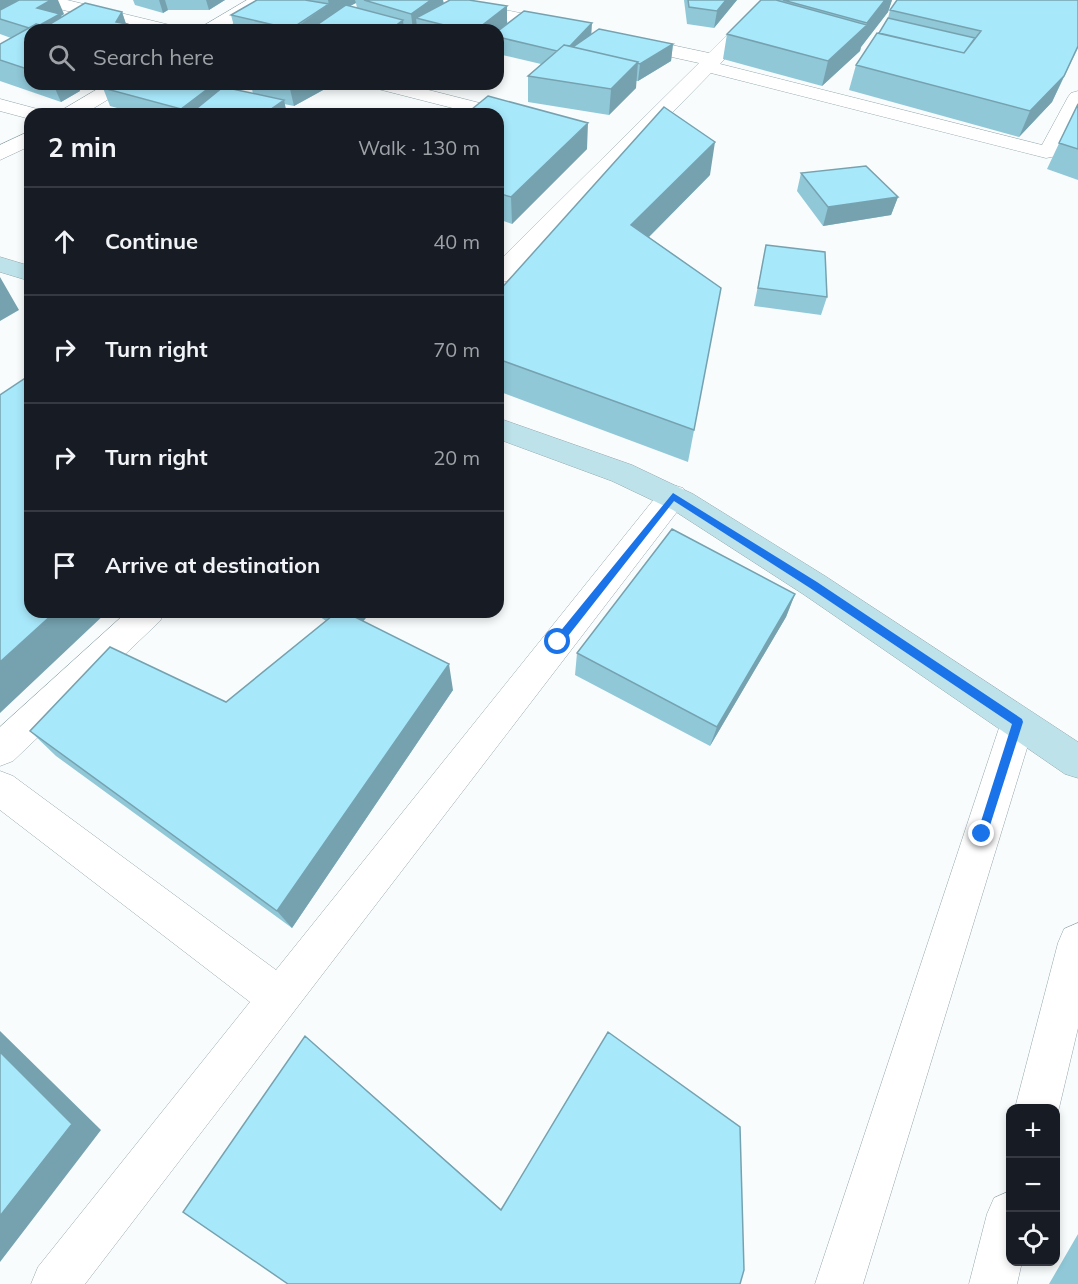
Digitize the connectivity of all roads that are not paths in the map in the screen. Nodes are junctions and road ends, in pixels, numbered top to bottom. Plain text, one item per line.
1 (45, 0) edge
2 (260, 0) edge
3 (431, 0) edge
4 (773, 0) edge
5 (536, 6) dead end
6 (521, 19) junction
7 (143, 24) edge
8 (220, 24) edge
9 (578, 31) edge
10 (611, 38) edge
11 (710, 63) junction
12 (110, 90) edge
13 (405, 90) edge
14 (1078, 97) edge
15 (0, 105) edge
16 (79, 108) edge
17 (476, 108) edge
18 (24, 111) edge
19 (504, 115) edge
20 (531, 122) edge
21 (24, 140) edge
22 (0, 154) edge
23 (504, 241) edge
24 (526, 247) junction
25 (0, 264) edge
26 (504, 270) edge
27 (24, 272) edge
28 (504, 430) edge
29 (673, 496) junction
30 (143, 618) edge
31 (1018, 722) junction
32 (0, 750) edge
33 (1078, 762) edge
34 (0, 788) edge
35 (1078, 943) edge
36 (279, 998) junction
37 (1038, 1104) edge
38 (1006, 1233) edge
39 (55, 1284) edge
40 (840, 1284) edge
41 (993, 1284) edge

1 - 7 street
2 - 8 street
3 - 6 street
4 - 11 street
5 - 6 street
6 - 9 street
10 - 11 street
11 - 14 street
11 - 24 street
12 - 16 street
13 - 17 street
15 - 18 street
19 - 20 street
21 - 22 street
23 - 24 street
24 - 26 street
25 - 27 main road
28 - 29 main road
29 - 31 main road
29 - 36 street
30 - 32 street
31 - 33 main road
31 - 40 street
34 - 36 street
35 - 37 street
36 - 39 street
38 - 41 street

